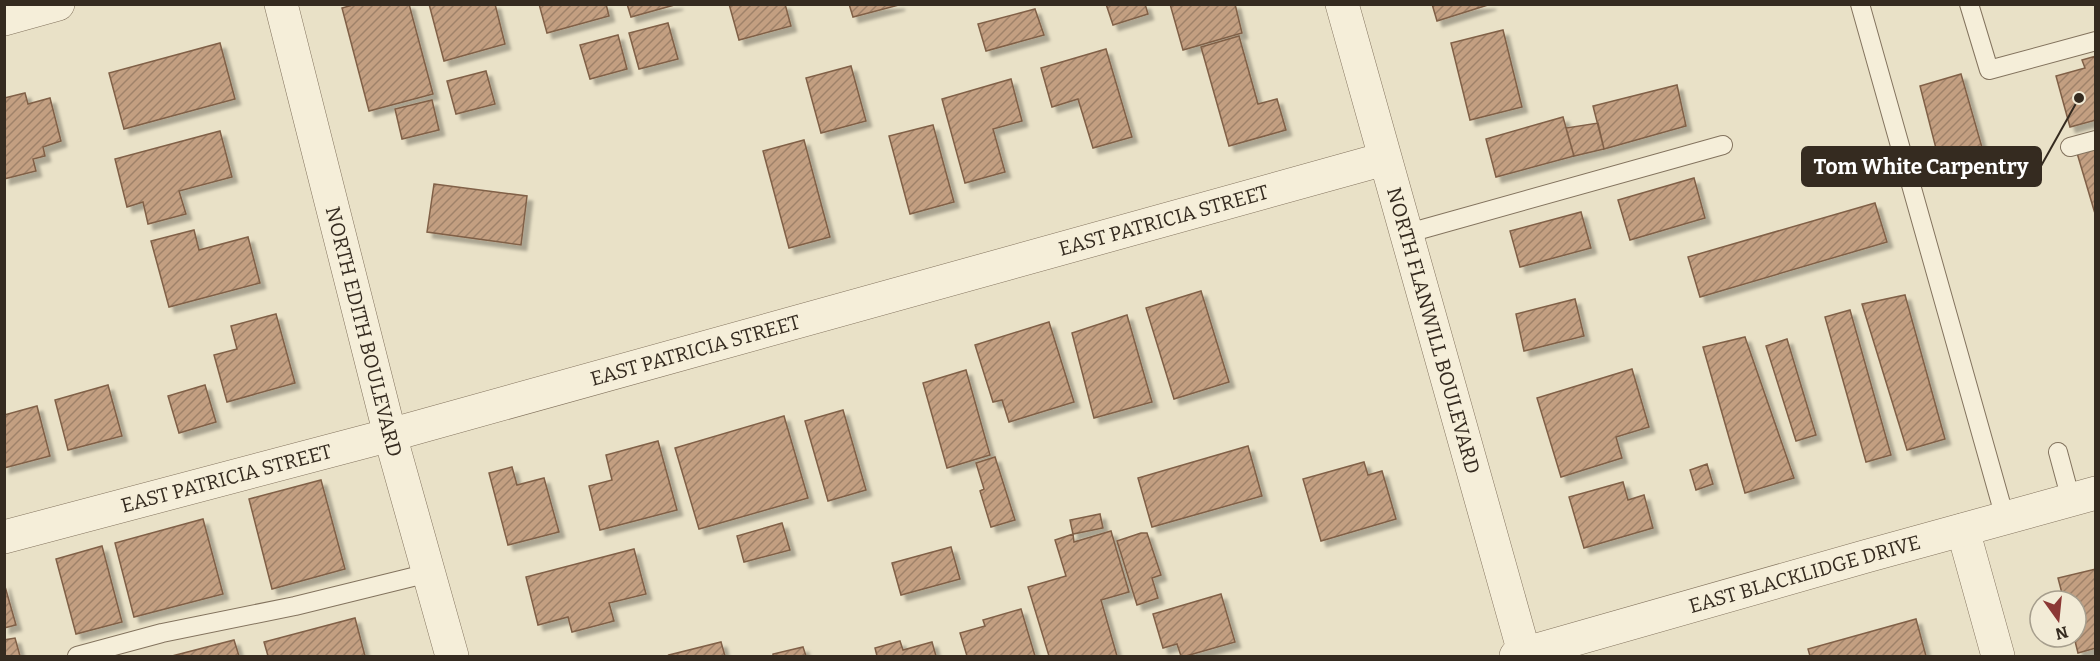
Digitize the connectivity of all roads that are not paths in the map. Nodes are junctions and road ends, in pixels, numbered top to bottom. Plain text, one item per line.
1 (58, 4) edge
2 (281, 4) edge
3 (1342, 4) edge
4 (1860, 4) edge
5 (1969, 4) edge
6 (4, 19) edge
7 (2096, 41) edge
8 (2096, 140) edge
9 (1723, 145) dead end
10 (2070, 147) dead end
11 (1384, 159) junction
12 (1405, 234) junction
13 (390, 435) junction
14 (2058, 452) dead end
15 (2083, 496) edge
16 (2005, 518) junction
17 (1963, 530) junction
18 (4, 537) edge
19 (429, 573) junction
20 (1521, 656) edge
21 (77, 657) edge
22 (452, 657) edge
23 (1998, 657) edge

1 - 6 street
2 - 13 street, NORTH EDITH BOULEVARD
3 - 11 street, NORTH FLANWILL BOULEVARD
4 - 16 lane
5 - 7 lane
8 - 10 lane
9 - 12 lane
11 - 12 street, NORTH FLANWILL BOULEVARD
11 - 13 street, EAST PATRICIA STREET
12 - 20 street, NORTH FLANWILL BOULEVARD
13 - 18 street, EAST PATRICIA STREET
13 - 19 street, NORTH EDITH BOULEVARD
14 - 15 lane
15 - 16 street, EAST BLACKLIDGE DRIVE
16 - 17 street, EAST BLACKLIDGE DRIVE
17 - 20 street, EAST BLACKLIDGE DRIVE
17 - 23 street
19 - 21 lane
19 - 22 street, NORTH EDITH BOULEVARD

